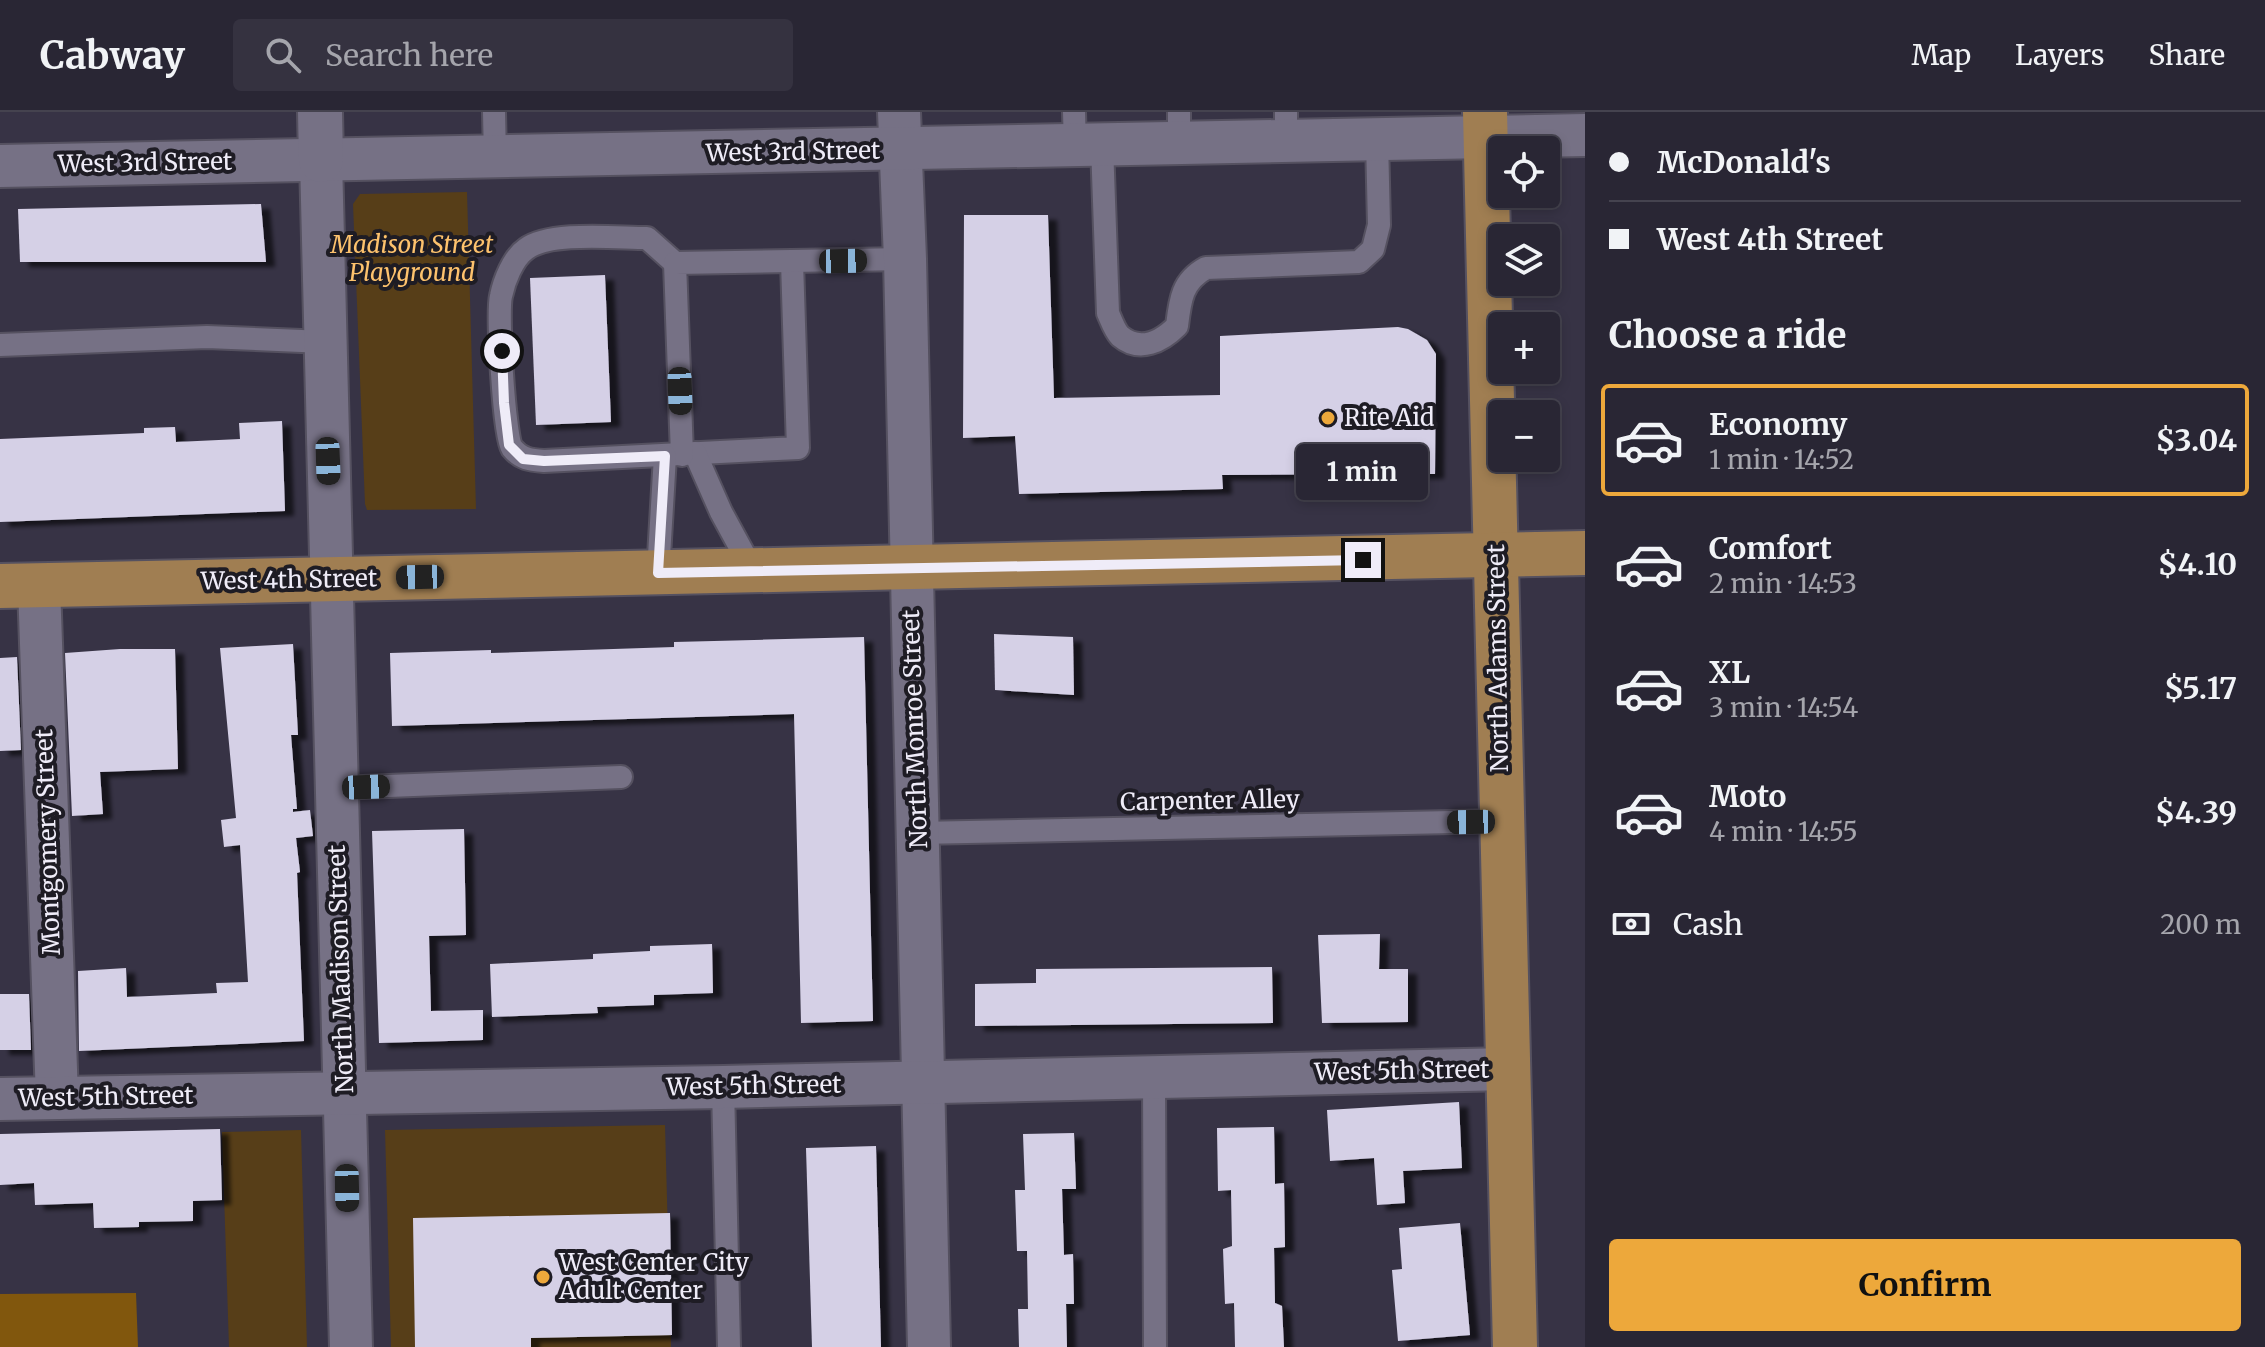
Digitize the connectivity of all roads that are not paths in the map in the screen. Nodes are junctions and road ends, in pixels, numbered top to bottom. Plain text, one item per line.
1 (320, 112) edge
2 (494, 112) edge
3 (1485, 124) edge
4 (1286, 127) edge
5 (1179, 128) edge
6 (1371, 130) edge
7 (900, 131) edge
8 (1083, 134) edge
9 (1585, 135) edge
10 (495, 157) junction
11 (321, 160) junction
12 (0, 166) edge
13 (905, 259) junction
14 (792, 262) junction
15 (675, 263) junction
16 (325, 342) junction
17 (0, 345) edge
18 (681, 455) junction
19 (1585, 553) edge
20 (1496, 555) junction
21 (911, 568) junction
22 (753, 571) junction
23 (658, 573) junction
24 (331, 579) junction
25 (20, 586) edge
26 (621, 777) dead end
27 (337, 788) junction
28 (1502, 821) junction
29 (918, 833) junction
30 (1508, 1069) junction
31 (1154, 1077) junction
32 (923, 1083) junction
33 (723, 1087) junction
34 (345, 1093) junction
35 (57, 1098) junction
36 (0, 1099) edge
37 (351, 1347) edge
38 (729, 1347) edge
39 (929, 1347) edge
40 (1155, 1347) edge
41 (1515, 1347) edge

1 - 11 street, North Madison Street
2 - 10 lane
3 - 6 street, West 3rd Street
3 - 9 street, West 3rd Street
3 - 20 main road, North Adams Street
4 - 5 street, West 3rd Street
4 - 6 street, West 3rd Street
5 - 8 street, West 3rd Street
6 - 8 lane
7 - 8 street, West 3rd Street
7 - 10 street, West 3rd Street
7 - 13 street, North Monroe Street
10 - 11 street, West 3rd Street
11 - 12 street, West 3rd Street
11 - 16 street, North Madison Street
13 - 14 lane
13 - 21 street, North Monroe Street
14 - 15 lane
14 - 18 lane
15 - 18 lane
15 - 18 lane
16 - 17 lane
16 - 24 street, North Madison Street
18 - 22 lane
18 - 23 lane
19 - 20 main road, West 4th Street
20 - 21 main road, West 4th Street
20 - 28 main road, North Adams Street
21 - 22 main road, West 4th Street
21 - 29 street, North Monroe Street
22 - 23 main road, West 4th Street
23 - 24 main road, West 4th Street
24 - 25 main road, West 4th Street
24 - 27 street, North Madison Street
25 - 35 street, Montgomery Street
26 - 27 lane
27 - 34 street, North Madison Street
28 - 29 lane, Carpenter Alley
28 - 30 main road, North Adams Street
29 - 32 street, North Monroe Street
30 - 31 street, West 5th Street
30 - 41 main road, North Adams Street
31 - 32 street, West 5th Street
31 - 40 lane
32 - 33 street, West 5th Street
32 - 39 street, North Monroe Street
33 - 34 street, West 5th Street
33 - 38 lane
34 - 35 street, West 5th Street
34 - 37 street, North Madison Street
35 - 36 street, West 5th Street

